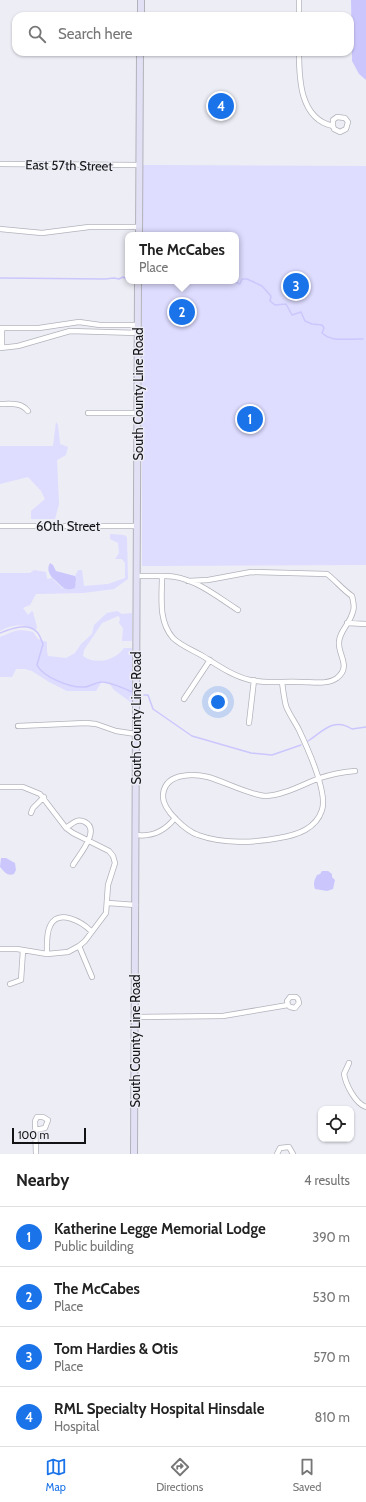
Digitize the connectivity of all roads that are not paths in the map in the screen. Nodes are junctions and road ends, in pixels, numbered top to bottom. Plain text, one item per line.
1 (141, 0) edge
2 (300, 0) edge
3 (141, 12) edge
4 (299, 12) edge
5 (140, 56) edge
6 (299, 56) edge
7 (333, 126) dead end
8 (0, 164) edge
9 (139, 165) junction
10 (139, 227) junction
11 (0, 229) edge
12 (138, 232) edge
13 (138, 284) edge
14 (138, 325) junction
15 (1, 328) edge
16 (138, 332) junction
17 (1, 348) edge
18 (0, 404) edge
19 (28, 411) dead end
20 (88, 413) dead end
21 (138, 413) junction
22 (0, 526) edge
23 (137, 526) junction
24 (137, 576) junction
25 (162, 576) junction
26 (188, 580) junction
27 (208, 580) junction
28 (209, 591) junction
29 (238, 610) dead end
30 (347, 624) junction
31 (366, 624) edge
32 (210, 660) junction
33 (254, 680) junction
34 (282, 682) junction
35 (184, 699) dead end
36 (249, 723) dead end
37 (18, 726) dead end
38 (136, 734) junction
39 (356, 771) dead end
40 (318, 778) junction
41 (0, 787) edge
42 (44, 797) junction
43 (31, 813) dead end
44 (175, 818) junction
45 (66, 828) junction
46 (136, 835) junction
47 (88, 841) junction
48 (73, 865) dead end
49 (108, 903) junction
50 (136, 905) junction
51 (91, 930) junction
52 (79, 946) junction
53 (0, 949) edge
54 (23, 950) junction
55 (47, 954) junction
56 (92, 977) dead end
57 (10, 984) dead end
58 (288, 1005) dead end
59 (135, 1017) junction
60 (349, 1063) dead end
61 (366, 1107) edge
62 (35, 1130) dead end
63 (36, 1154) edge
64 (134, 1154) edge
65 (277, 1154) edge
66 (293, 1154) edge

1 - 3 main road
2 - 4 street
5 - 9 main road
6 - 7 street
8 - 9 street, East 57th Street
9 - 10 main road
10 - 11 street
10 - 12 main road
13 - 14 main road, South County Line Road
14 - 15 street
14 - 16 main road, South County Line Road
15 - 17 street
16 - 17 street
16 - 21 main road, South County Line Road
18 - 19 street
20 - 21 street
21 - 23 main road, South County Line Road
22 - 23 street, 60th Street
23 - 24 main road, South County Line Road
24 - 25 street
24 - 38 main road, South County Line Road
25 - 26 street
25 - 32 street
26 - 27 street
26 - 28 street
27 - 28 street
27 - 30 street
28 - 29 street
30 - 31 street
30 - 34 street
32 - 33 street
32 - 35 street
33 - 34 street
33 - 36 street
34 - 40 street
37 - 38 street
38 - 46 main road, South County Line Road
39 - 40 street
40 - 44 street
40 - 44 street
41 - 42 street
42 - 43 street
42 - 45 street
44 - 46 street
45 - 47 street
45 - 47 street
46 - 50 main road, South County Line Road
47 - 48 street
47 - 49 street
49 - 50 street
49 - 51 street
50 - 59 main road, South County Line Road
51 - 52 street
51 - 55 street
52 - 55 street
52 - 56 street
53 - 54 street
54 - 55 street
54 - 57 street
58 - 59 street
59 - 64 main road, South County Line Road
60 - 61 street
62 - 63 street
65 - 66 street

